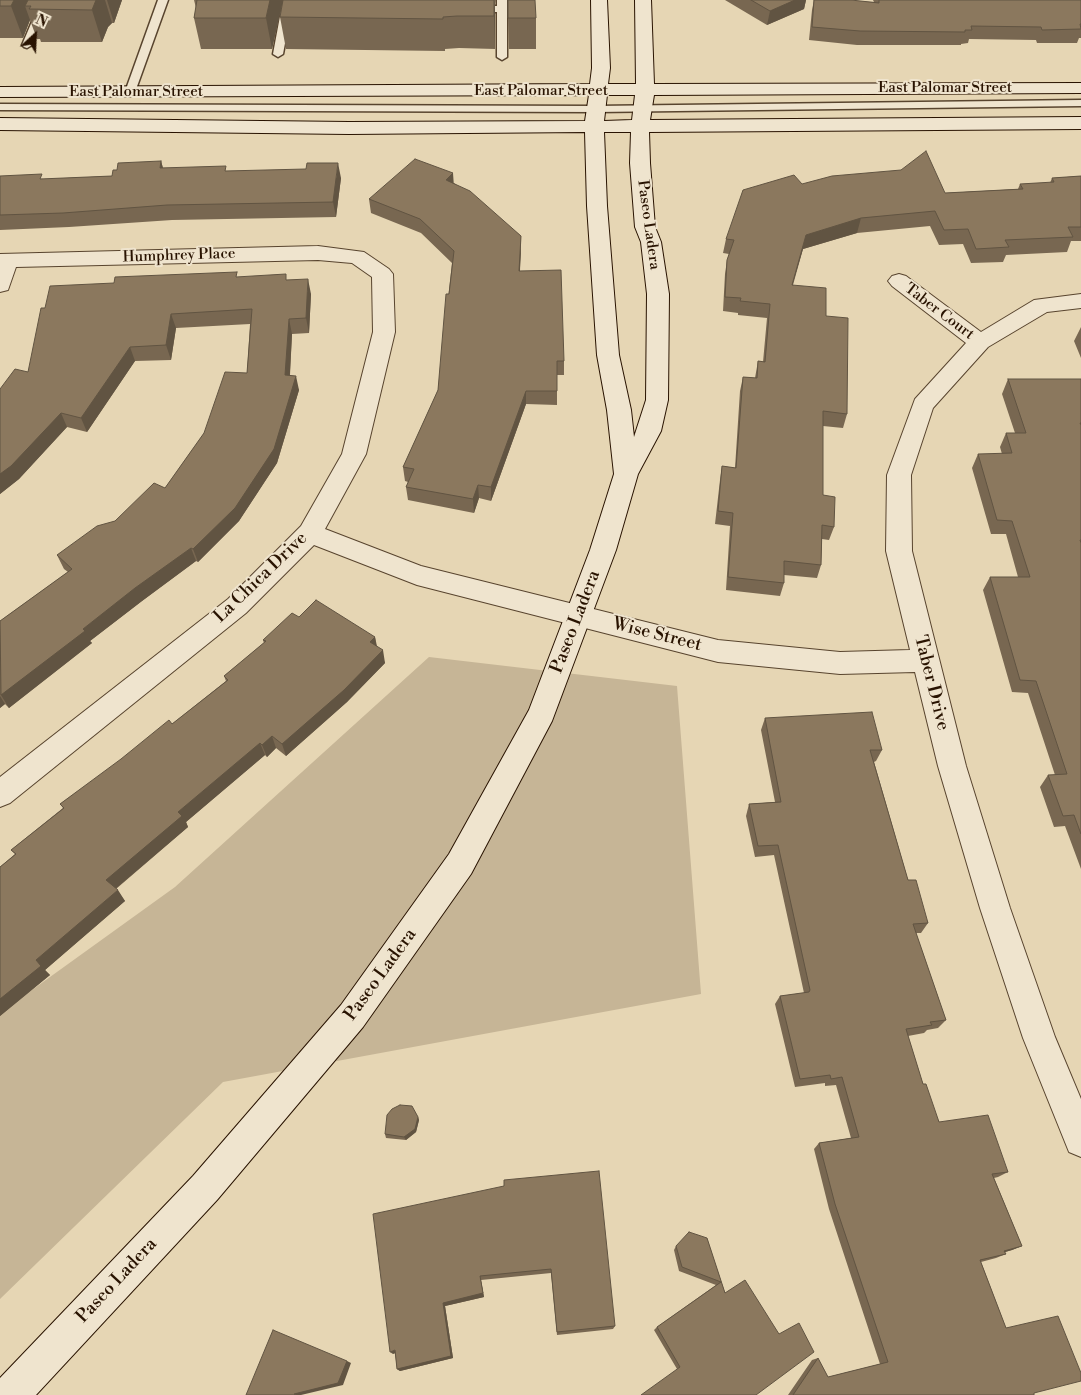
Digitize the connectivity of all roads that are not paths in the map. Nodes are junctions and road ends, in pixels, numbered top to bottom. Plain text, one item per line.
1 (46, 0) edge
2 (163, 0) edge
3 (599, 0) edge
4 (643, 0) edge
5 (502, 4) edge
6 (290, 5) edge
7 (463, 8) edge
8 (27, 45) edge
9 (278, 54) edge
10 (502, 57) dead end
11 (1081, 88) edge
12 (0, 92) edge
13 (130, 92) junction
14 (1081, 103) edge
15 (0, 107) edge
16 (643, 108) junction
17 (596, 109) junction
18 (1081, 123) edge
19 (0, 124) edge
20 (357, 257) joint
21 (4, 261) edge
22 (899, 281) dead end
23 (0, 285) edge
24 (1081, 301) edge
25 (980, 342) junction
26 (626, 474) junction
27 (310, 533) junction
28 (578, 615) junction
29 (926, 661) junction
30 (0, 794) edge
31 (1081, 1140) edge
32 (10, 1395) edge

1 - 8 lane
2 - 13 lane
3 - 17 street, Paseo Ladera
4 - 16 street, Paseo Ladera
5 - 7 lane
5 - 10 lane
6 - 9 lane
11 - 16 street, East Palomar Street
12 - 13 street, East Palomar Street
13 - 17 street, East Palomar Street
14 - 16 lane
15 - 17 lane
16 - 17 street, East Palomar Street
16 - 17 street, East Palomar Street
16 - 18 street, East Palomar Street
16 - 26 street, Paseo Ladera
17 - 19 street, East Palomar Street
17 - 26 street, Paseo Ladera
20 - 21 street, Humphrey Place
20 - 27 street, La Chica Drive
21 - 23 street
22 - 25 street, Taber Court
24 - 25 street, Taber Drive
25 - 29 street, Taber Drive
26 - 28 street, Paseo Ladera
27 - 28 street, Wise Street
27 - 30 street, La Chica Drive
28 - 29 street, Wise Street
28 - 32 street, Paseo Ladera
29 - 31 street, Taber Drive

